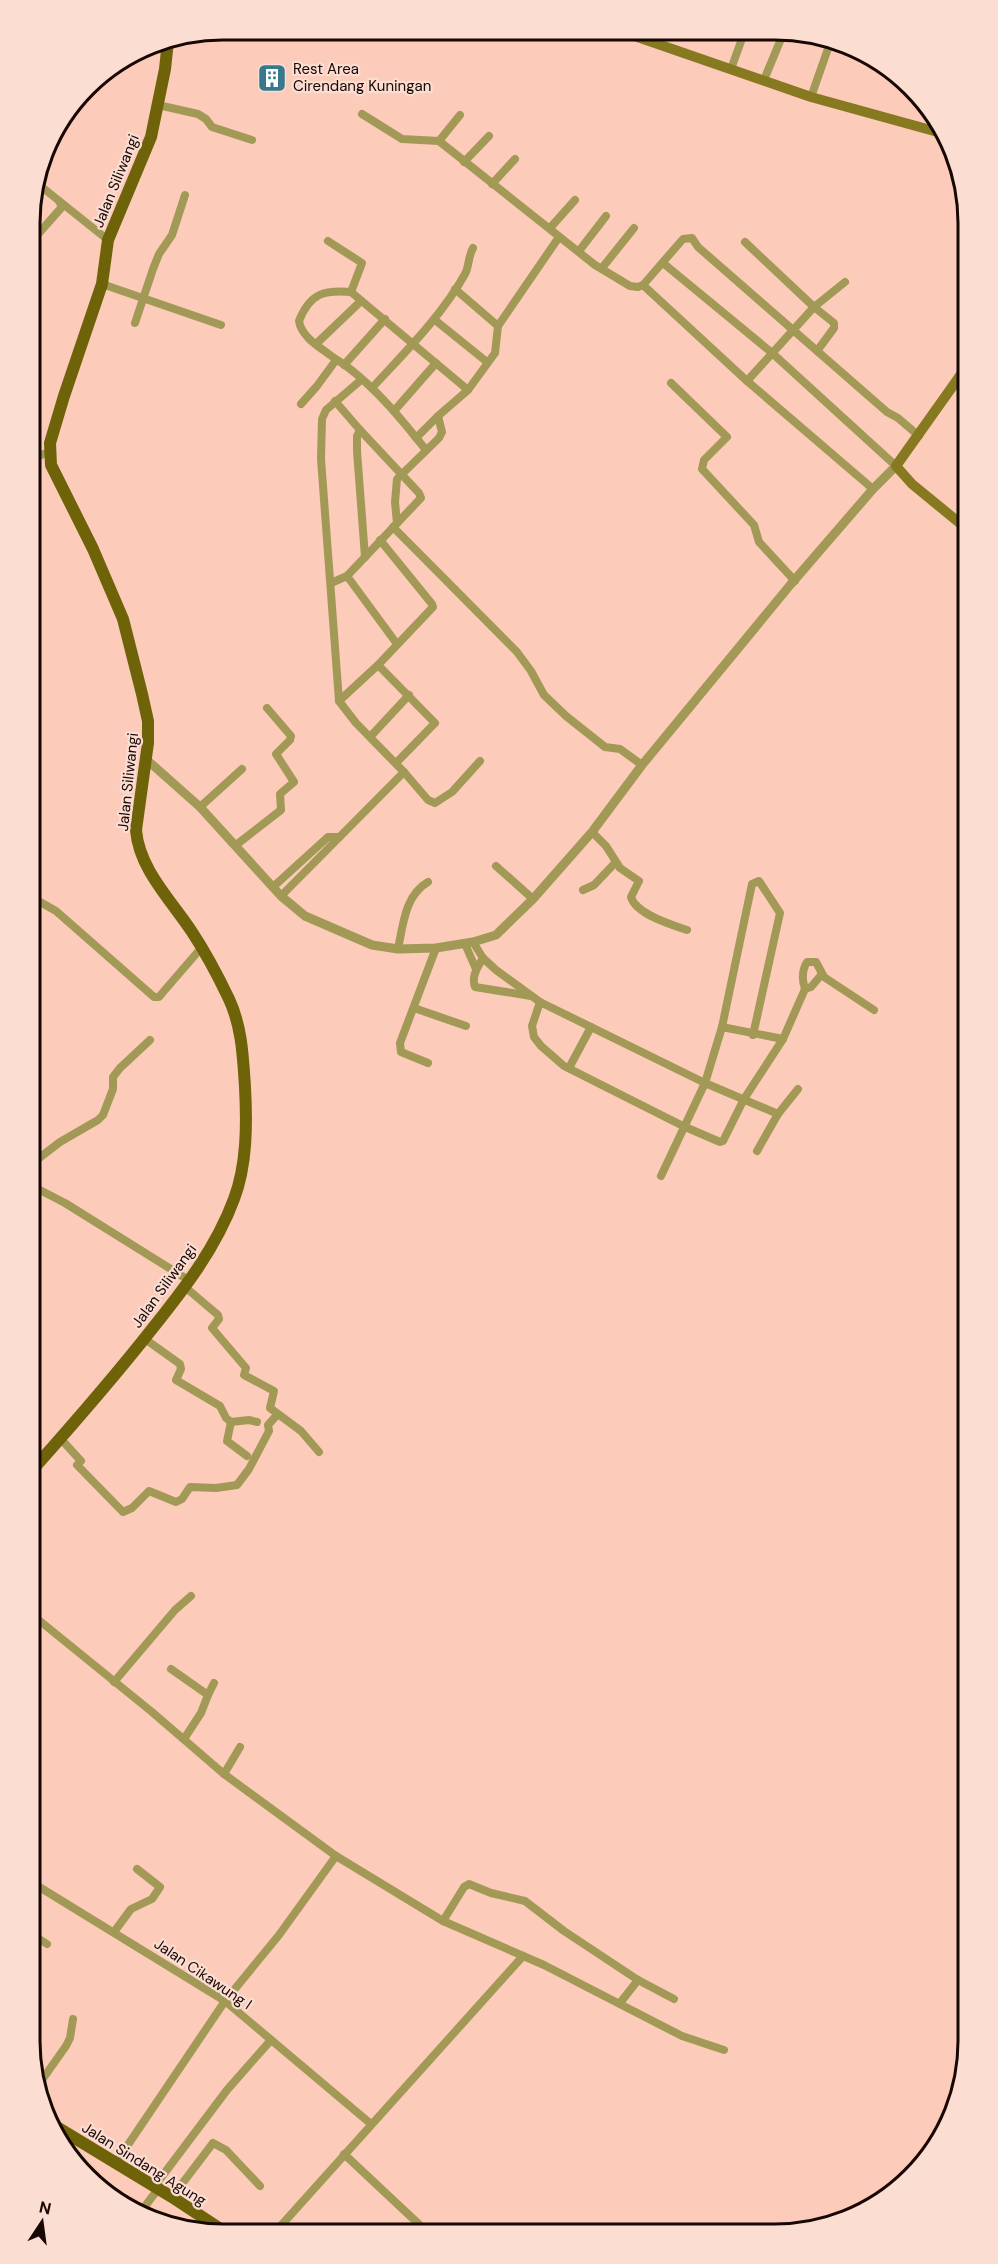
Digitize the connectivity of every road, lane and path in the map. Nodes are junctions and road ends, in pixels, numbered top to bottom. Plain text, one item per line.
1 (645, 40) edge
2 (741, 40) edge
3 (780, 41) edge
4 (167, 49) edge
5 (828, 49) edge
6 (731, 69) junction
7 (764, 80) junction
8 (811, 97) junction
9 (158, 105) junction
10 (362, 114) dead end
11 (460, 115) dead end
12 (929, 130) joint
13 (932, 131) edge
14 (489, 136) dead end
15 (252, 140) dead end
16 (439, 141) junction
17 (515, 159) dead end
18 (464, 162) junction
19 (492, 184) junction
20 (44, 189) edge
21 (185, 195) dead end
22 (575, 200) dead end
23 (59, 201) junction
24 (606, 216) dead end
25 (550, 228) junction
26 (634, 228) dead end
27 (41, 231) edge
28 (559, 237) junction
29 (108, 240) junction
30 (328, 241) dead end
31 (745, 242) dead end
32 (473, 248) dead end
33 (579, 251) junction
34 (663, 263) junction
35 (602, 268) junction
36 (845, 282) dead end
37 (102, 284) junction
38 (643, 285) junction
39 (455, 289) junction
40 (351, 292) junction
41 (143, 297) junction
42 (361, 301) junction
43 (814, 307) junction
44 (385, 320) junction
45 (435, 320) junction
46 (135, 323) dead end
47 (221, 325) dead end
48 (498, 326) junction
49 (793, 331) junction
50 (316, 344) junction
51 (413, 344) junction
52 (817, 351) junction
53 (771, 352) junction
54 (336, 360) junction
55 (488, 362) junction
56 (436, 363) junction
57 (344, 364) junction
58 (958, 379) edge
59 (362, 380) junction
60 (747, 381) junction
61 (671, 383) dead end
62 (372, 388) junction
63 (468, 390) junction
64 (335, 401) junction
65 (301, 404) dead end
66 (394, 411) junction
67 (438, 416) junction
68 (360, 430) junction
69 (918, 436) junction
70 (416, 438) junction
71 (426, 450) junction
72 (49, 452) junction
73 (41, 455) edge
74 (896, 466) junction
75 (401, 475) junction
76 (873, 489) junction
77 (958, 522) edge
78 (395, 525) junction
79 (380, 540) junction
80 (365, 557) junction
81 (347, 576) junction
82 (795, 581) junction
83 (331, 583) junction
84 (397, 644) junction
85 (378, 665) junction
86 (409, 695) junction
87 (339, 701) junction
88 (267, 708) dead end
89 (370, 737) junction
90 (147, 760) junction
91 (480, 761) dead end
92 (396, 763) junction
93 (642, 765) junction
94 (242, 769) dead end
95 (404, 772) junction
96 (200, 807) junction
97 (592, 832) junction
98 (339, 837) junction
99 (236, 844) junction
100 (615, 863) junction
101 (496, 866) dead end
102 (428, 882) dead end
103 (273, 887) junction
104 (583, 890) dead end
105 (281, 896) junction
106 (533, 900) junction
107 (41, 902) edge
108 (687, 930) dead end
109 (469, 943) junction
110 (202, 947) junction
111 (436, 948) junction
112 (398, 949) junction
113 (483, 958) junction
114 (476, 969) junction
115 (822, 974) junction
116 (806, 988) junction
117 (536, 999) junction
118 (414, 1008) junction
119 (874, 1010) dead end
120 (466, 1026) dead end
121 (591, 1027) junction
122 (722, 1027) junction
123 (753, 1035) junction
124 (783, 1039) junction
125 (150, 1040) dead end
126 (428, 1063) dead end
127 (569, 1068) junction
128 (705, 1083) junction
129 (798, 1089) dead end
130 (744, 1099) junction
131 (778, 1114) junction
132 (683, 1126) junction
133 (757, 1151) dead end
134 (40, 1157) edge
135 (661, 1176) dead end
136 (40, 1190) edge
137 (188, 1284) junction
138 (145, 1339) junction
139 (277, 1415) junction
140 (231, 1422) junction
141 (257, 1422) dead end
142 (60, 1438) junction
143 (319, 1452) dead end
144 (247, 1456) dead end
145 (40, 1461) edge
146 (191, 1596) dead end
147 (40, 1621) edge
148 (171, 1669) dead end
149 (114, 1682) junction
150 (214, 1683) dead end
151 (208, 1695) junction
152 (184, 1739) junction
153 (240, 1748) dead end
154 (224, 1774) junction
155 (336, 1856) junction
156 (137, 1869) dead end
157 (40, 1887) edge
158 (443, 1921) junction
159 (114, 1932) junction
160 (40, 1939) edge
161 (47, 1944) dead end
162 (523, 1956) junction
163 (638, 1980) junction
164 (674, 1999) dead end
165 (225, 2001) junction
166 (620, 2003) junction
167 (72, 2019) dead end
168 (270, 2040) junction
169 (724, 2050) dead end
170 (45, 2077) edge
171 (371, 2124) junction
172 (66, 2134) edge
173 (344, 2154) junction
174 (115, 2164) junction
175 (260, 2186) dead end
176 (156, 2188) junction
177 (172, 2197) junction
178 (145, 2206) edge
179 (211, 2223) edge
180 (282, 2224) edge
181 (419, 2224) edge

1 - 6 main road
2 - 6 street
3 - 7 street
4 - 9 main road, Jalan Siliwangi
5 - 8 street
6 - 7 main road
7 - 8 main road
8 - 12 main road
9 - 15 street
9 - 29 main road, Jalan Siliwangi
10 - 16 street
11 - 16 street
12 - 13 main road
14 - 18 street
16 - 18 street
17 - 19 street
18 - 19 street
19 - 25 street
20 - 23 street
21 - 41 street
22 - 25 street
23 - 27 street
23 - 29 street
24 - 33 street
25 - 28 street
26 - 35 street
28 - 33 street
28 - 48 street
29 - 37 main road, Jalan Siliwangi
30 - 40 street
31 - 43 street
32 - 39 street
33 - 35 street
34 - 38 street
34 - 49 street
34 - 53 street
35 - 38 street
36 - 43 street
37 - 41 street
37 - 72 main road, Jalan Siliwangi
38 - 60 street
39 - 45 street
39 - 48 street
40 - 42 street
40 - 50 street
41 - 46 street
41 - 47 street
42 - 44 street
42 - 50 street
43 - 49 street
43 - 52 street
44 - 51 street
44 - 57 street
45 - 51 street
45 - 55 street
48 - 55 street
49 - 52 street
49 - 53 street
50 - 54 street
51 - 56 street
51 - 62 street
52 - 69 street
53 - 60 street
53 - 74 street
54 - 57 street
54 - 65 street
55 - 63 street
56 - 63 street
56 - 66 street
57 - 59 street
58 - 69 main road
59 - 62 street
59 - 64 street
60 - 76 street
61 - 82 street
62 - 66 street
63 - 67 street
64 - 68 street
64 - 83 street
66 - 70 street
67 - 70 street
67 - 71 street
68 - 75 street
68 - 80 street
69 - 74 main road
70 - 71 street
71 - 75 street
72 - 73 street
72 - 90 main road, Jalan Siliwangi
74 - 76 street
74 - 77 main road
75 - 78 street
75 - 78 street
76 - 82 street
78 - 79 street
78 - 93 street
79 - 80 street
79 - 84 street
80 - 81 street
81 - 83 street
81 - 84 street
82 - 93 street
83 - 87 street
84 - 85 street
85 - 86 street
85 - 87 street
86 - 89 street
86 - 92 street
87 - 89 street
88 - 99 street
89 - 92 street
90 - 96 street
90 - 110 main road, Jalan Siliwangi
91 - 95 street
92 - 95 street
93 - 97 street
94 - 96 street
95 - 98 street
96 - 99 street
97 - 100 street
97 - 106 street
98 - 103 street
98 - 105 street
99 - 103 street
100 - 104 street
100 - 108 street
101 - 106 street
102 - 112 street
103 - 105 street
105 - 112 street
106 - 109 street
107 - 110 street
109 - 111 street
109 - 113 street
109 - 114 street
110 - 137 main road, Jalan Siliwangi
111 - 112 street
111 - 118 street
113 - 114 street
113 - 117 street
114 - 117 street
115 - 116 street
115 - 116 street
115 - 119 street
116 - 124 street
117 - 121 street
117 - 127 street
118 - 120 street
118 - 126 street
121 - 127 street
121 - 128 street
122 - 123 street
122 - 123 street
122 - 128 street
123 - 124 street
124 - 130 street
125 - 134 street
127 - 132 street
128 - 130 street
128 - 132 street
129 - 131 street
130 - 131 street
130 - 132 street
131 - 133 street
132 - 135 street
136 - 137 street
137 - 138 main road, Jalan Siliwangi
137 - 139 street
138 - 140 street
138 - 142 main road, Jalan Siliwangi
139 - 142 street
139 - 143 street
140 - 141 street
140 - 144 street
142 - 145 main road, Jalan Siliwangi
146 - 149 street
147 - 149 street
148 - 151 street
149 - 152 street
150 - 151 street
151 - 152 street
152 - 154 street
153 - 154 street
154 - 155 street
155 - 158 street
155 - 165 street
156 - 159 street
157 - 159 street, Jalan Cikawung I
158 - 162 street
158 - 163 street
159 - 165 street, Jalan Cikawung I
160 - 161 street
162 - 166 street
162 - 171 street
163 - 164 street
163 - 166 street
165 - 168 street, Jalan Cikawung I
165 - 174 street
166 - 169 street
167 - 170 street
168 - 171 street, Jalan Cikawung I
168 - 176 street
171 - 173 street
172 - 174 main road, Jalan Sindang Agung
173 - 180 street
173 - 181 street
174 - 176 main road, Jalan Sindang Agung
175 - 177 street
176 - 177 main road, Jalan Sindang Agung
176 - 178 street
177 - 179 main road, Jalan Sindang Agung

